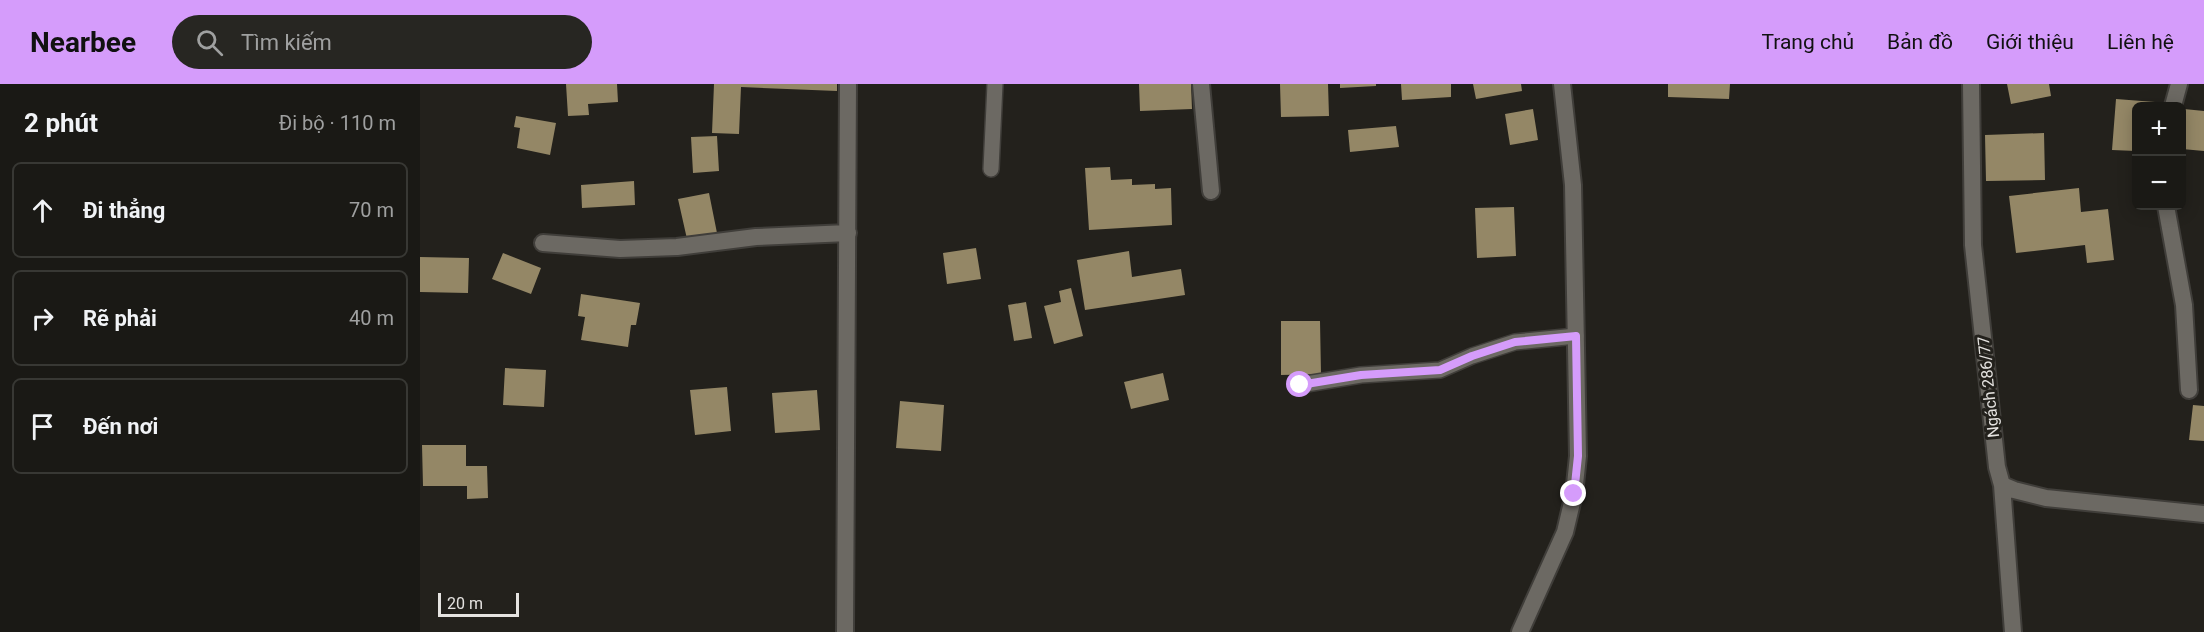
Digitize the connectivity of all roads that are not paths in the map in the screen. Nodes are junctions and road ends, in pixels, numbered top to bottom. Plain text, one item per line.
1 (848, 84) edge
2 (995, 84) edge
3 (1201, 84) edge
4 (1562, 84) edge
5 (1971, 84) edge
6 (2179, 84) edge
7 (2174, 102) edge
8 (991, 169) dead end
9 (1211, 191) dead end
10 (2167, 210) edge
11 (848, 233) junction
12 (543, 243) dead end
13 (1576, 336) junction
14 (1300, 385) dead end
15 (2189, 390) dead end
16 (2002, 484) junction
17 (2204, 514) edge
18 (845, 632) edge
19 (1520, 632) edge
20 (2013, 632) edge

1 - 11 street
2 - 8 lane
3 - 9 street
4 - 13 street
5 - 16 street, Ngách 286/77
6 - 7 street
10 - 15 street
11 - 12 street
11 - 18 street
13 - 14 lane
13 - 19 street
16 - 17 street
16 - 20 street, Ngách 286/77

